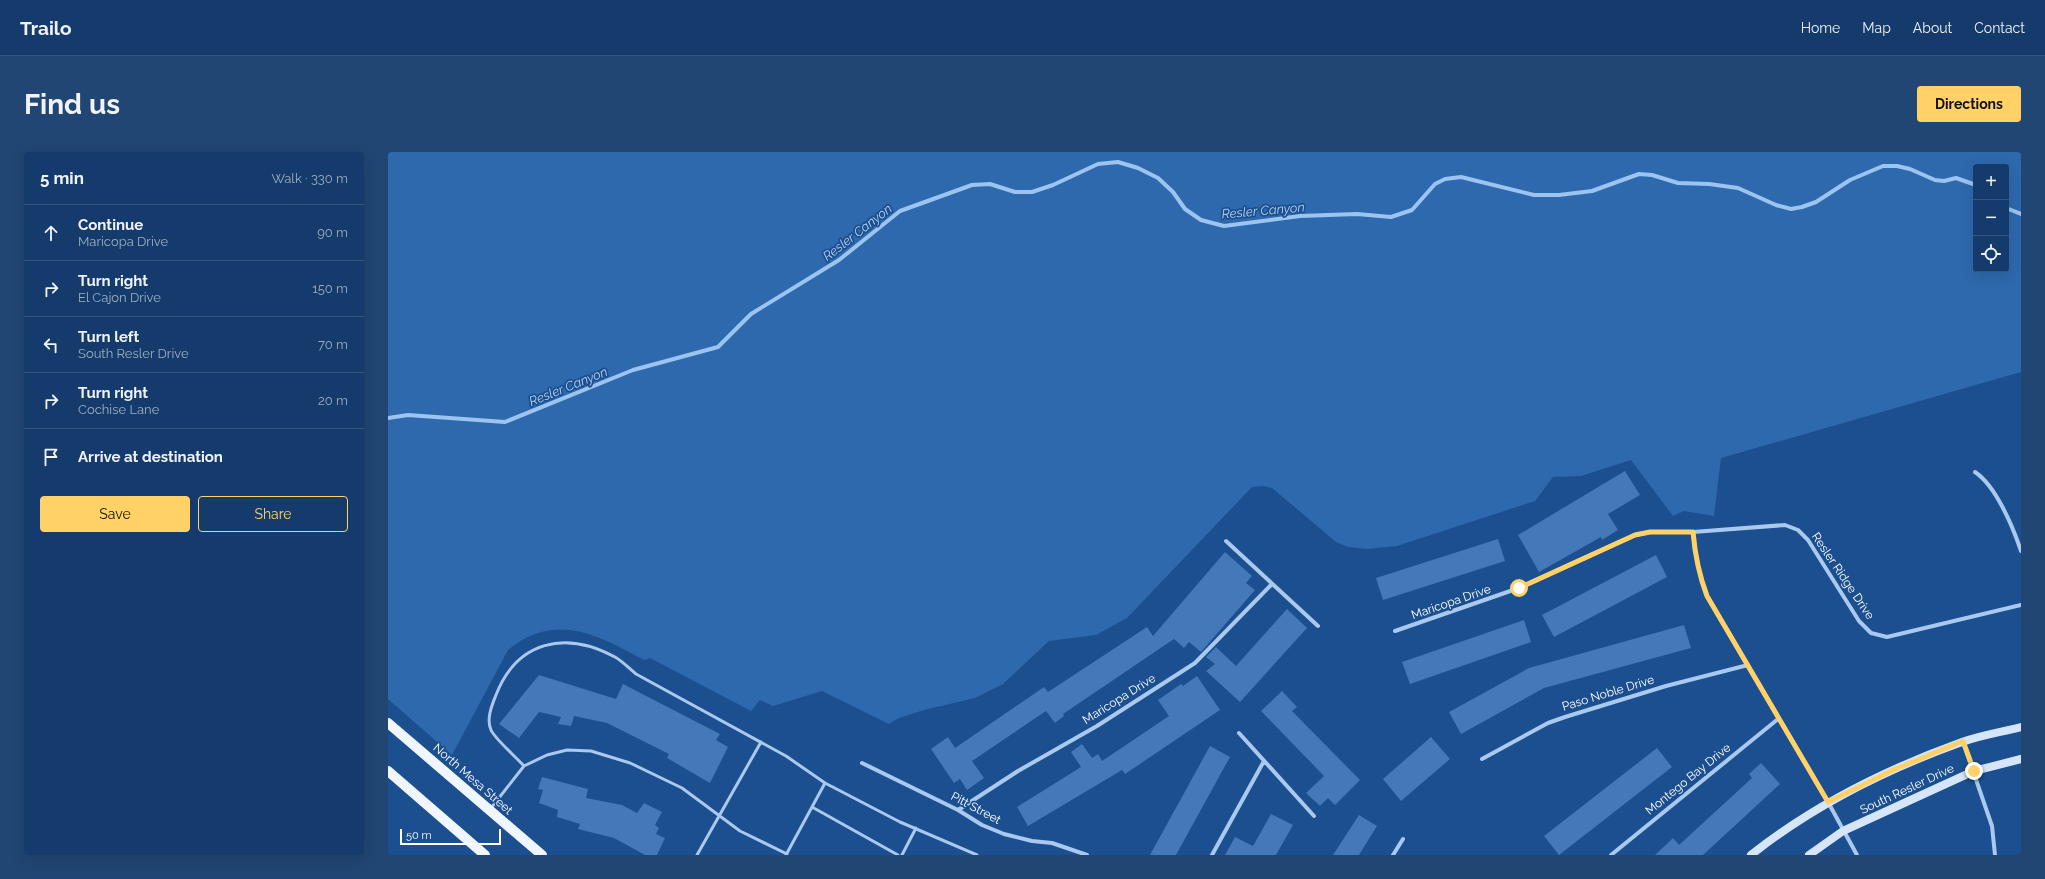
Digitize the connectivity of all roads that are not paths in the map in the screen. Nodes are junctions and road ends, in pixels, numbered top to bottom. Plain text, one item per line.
1 (1975, 472) dead end
2 (1693, 532) junction
3 (1226, 541) dead end
4 (2021, 551) edge
5 (1272, 584) junction
6 (2021, 605) edge
7 (1318, 626) dead end
8 (1395, 631) dead end
9 (1748, 665) junction
10 (1778, 719) junction
11 (388, 723) edge
12 (2021, 727) edge
13 (1239, 733) dead end
14 (1963, 741) junction
15 (761, 742) junction
16 (1482, 758) dead end
17 (2021, 759) edge
18 (1264, 761) junction
19 (862, 763) dead end
20 (524, 766) junction
21 (388, 771) edge
22 (1974, 771) junction
23 (826, 783) junction
24 (1828, 802) junction
25 (812, 807) junction
26 (489, 810) junction
27 (958, 810) junction
28 (720, 816) junction
29 (1314, 816) dead end
30 (916, 828) junction
31 (1843, 831) junction
32 (1403, 839) dead end
33 (485, 855) edge
34 (542, 855) edge
35 (697, 855) edge
36 (787, 855) edge
37 (898, 855) edge
38 (902, 855) edge
39 (978, 855) edge
40 (1087, 855) edge
41 (1212, 855) edge
42 (1393, 855) edge
43 (1611, 855) edge
44 (1751, 855) edge
45 (1809, 855) edge
46 (1857, 855) edge
47 (1995, 855) edge

1 - 4 street
2 - 6 street, Resler Ridge Drive
2 - 8 street, Maricopa Drive
2 - 9 street
3 - 5 street
5 - 7 street
5 - 27 street, Maricopa Drive
9 - 10 street
9 - 16 street, Paso Noble Drive
10 - 24 street
10 - 43 street, Montego Bay Drive
11 - 26 main road, North Mesa Street
12 - 14 main road, South Resler Drive
13 - 18 street
14 - 22 street
14 - 24 main road, South Resler Drive
15 - 20 lane
15 - 23 lane
15 - 28 lane
17 - 22 main road, South Resler Drive
18 - 29 street
18 - 41 street
19 - 27 street, Pitt Street
20 - 26 lane
20 - 28 lane
21 - 33 main road
22 - 31 main road, South Resler Drive
22 - 47 street
23 - 25 lane
23 - 30 lane
24 - 31 street
24 - 44 main road, South Resler Drive
25 - 36 lane
25 - 37 lane
26 - 34 main road, North Mesa Street
27 - 40 street, Pitt Street
28 - 35 lane
28 - 36 lane
30 - 38 lane
30 - 39 lane
31 - 45 main road, South Resler Drive
31 - 46 street
32 - 42 street

